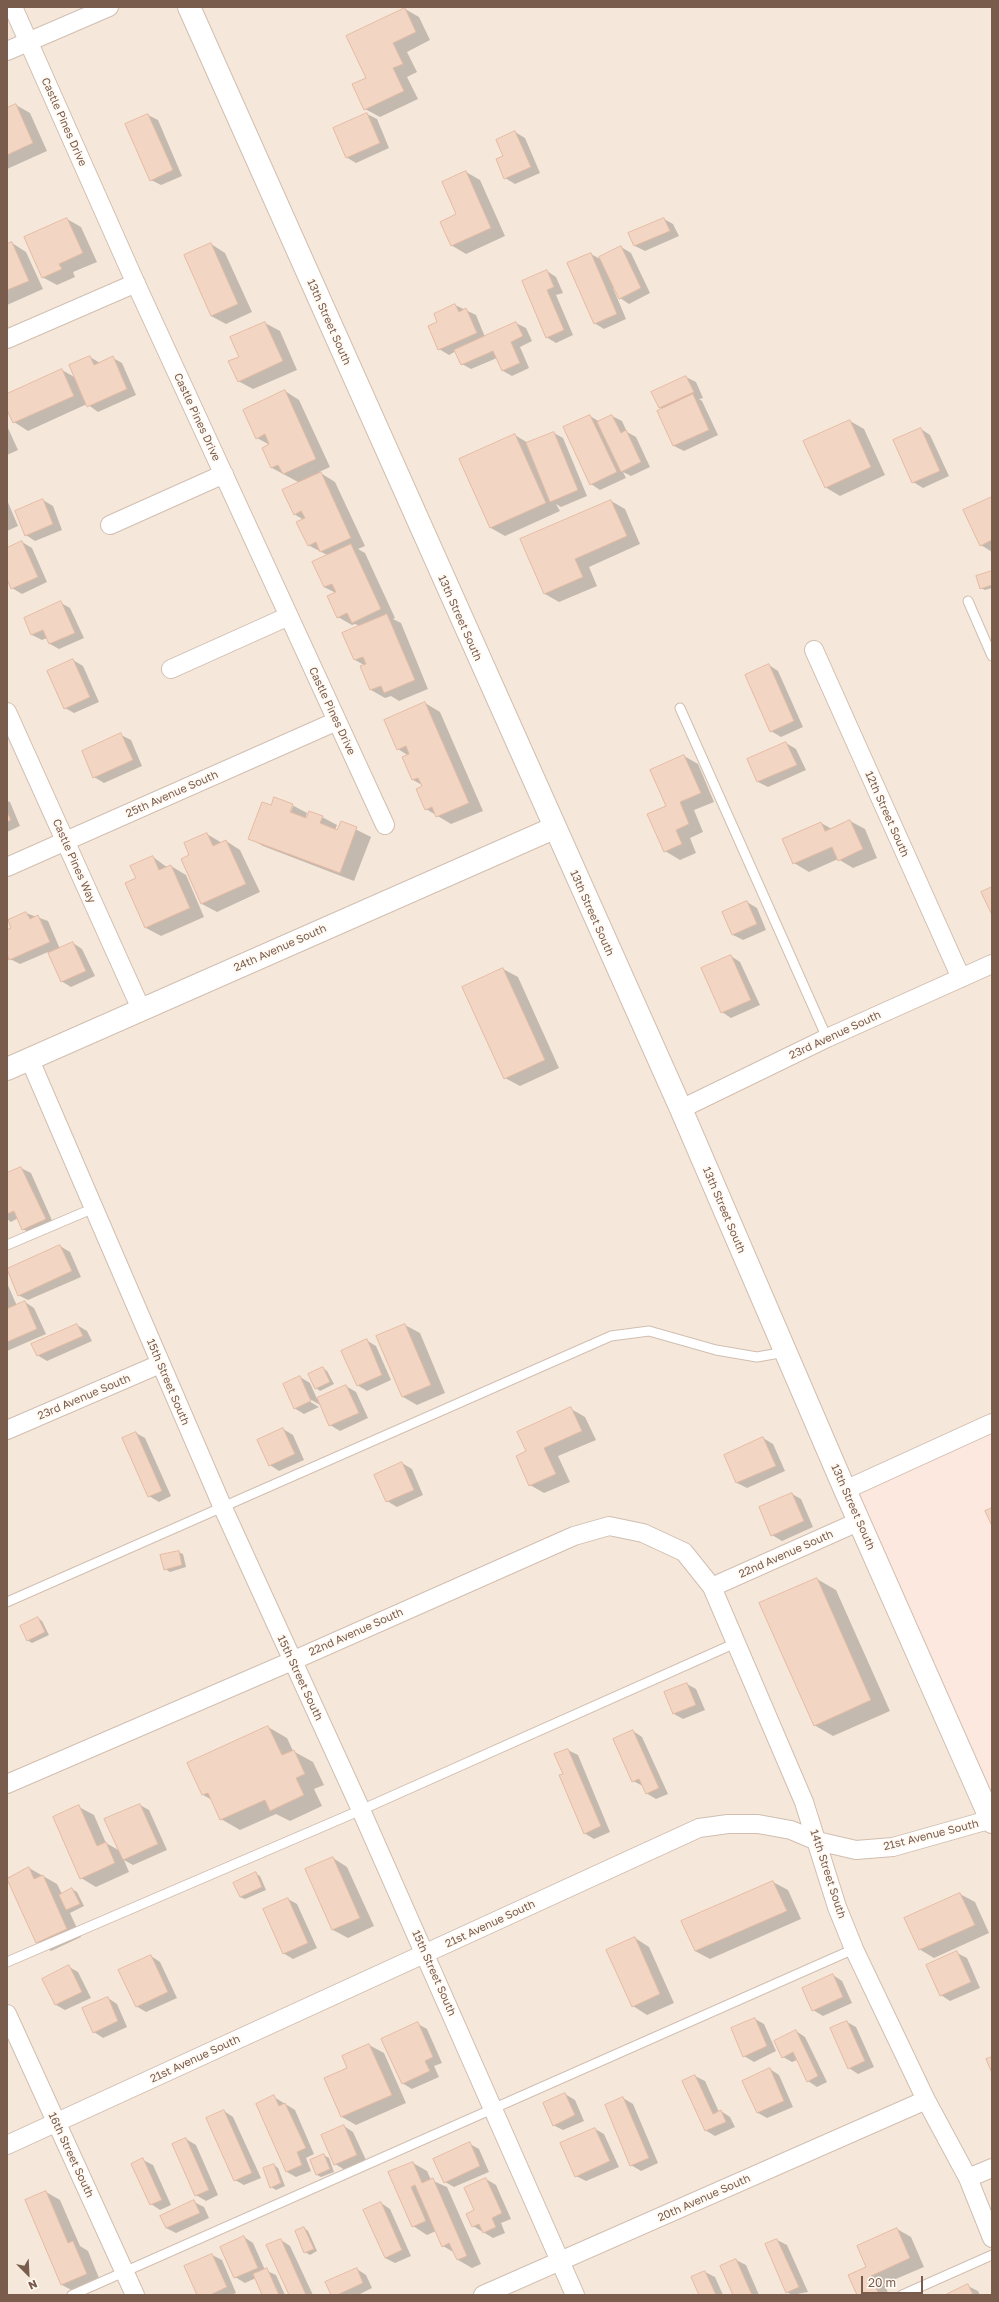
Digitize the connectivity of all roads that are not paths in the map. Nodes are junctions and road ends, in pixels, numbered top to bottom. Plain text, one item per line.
1 (13, 7) edge
2 (109, 7) edge
3 (189, 7) edge
4 (28, 42) junction
5 (7, 51) edge
6 (136, 283) junction
7 (7, 339) edge
8 (224, 474) junction
9 (110, 525) dead end
10 (968, 601) dead end
11 (289, 616) junction
12 (814, 650) dead end
13 (992, 656) edge
14 (171, 670) dead end
15 (680, 708) dead end
16 (7, 712) edge
17 (337, 721) junction
18 (385, 825) dead end
19 (554, 828) junction
20 (65, 841) junction
21 (7, 867) edge
22 (992, 964) edge
23 (961, 978) junction
24 (141, 1009) junction
25 (828, 1038) junction
26 (30, 1060) junction
27 (7, 1070) edge
28 (680, 1109) junction
29 (94, 1208) junction
30 (7, 1245) edge
31 (785, 1352) junction
32 (160, 1364) junction
33 (992, 1424) edge
34 (7, 1430) edge
35 (845, 1490) junction
36 (222, 1508) junction
37 (860, 1521) junction
38 (643, 1533) joint
39 (712, 1587) junction
40 (7, 1602) edge
41 (738, 1642) junction
42 (292, 1661) junction
43 (7, 1784) edge
44 (361, 1810) junction
45 (992, 1820) edge
46 (817, 1841) junction
47 (854, 1949) junction
48 (425, 1953) junction
49 (7, 1962) edge
50 (7, 2014) edge
51 (926, 2100) junction
52 (494, 2108) junction
53 (56, 2123) junction
54 (7, 2145) edge
55 (992, 2168) edge
56 (968, 2178) junction
57 (992, 2238) edge
58 (992, 2255) edge
59 (560, 2261) junction
60 (125, 2272) junction
61 (72, 2295) edge
62 (135, 2295) edge
63 (483, 2295) edge
64 (575, 2295) edge
65 (902, 2295) edge

1 - 4 street, Castle Pines Drive
2 - 4 street
3 - 19 street, 13th Street South
4 - 5 street
4 - 6 street, Castle Pines Drive
6 - 7 street
6 - 8 street, Castle Pines Drive
8 - 9 street
8 - 11 street, Castle Pines Drive
10 - 13 lane
11 - 14 street
11 - 17 street, Castle Pines Drive
12 - 23 street, 12th Street South
15 - 25 lane
16 - 20 street, Castle Pines Way
17 - 18 street, Castle Pines Drive
17 - 20 street, 25th Avenue South
19 - 24 street, 24th Avenue South
19 - 28 street, 13th Street South
20 - 21 street, 25th Avenue South
20 - 24 street, Castle Pines Way
22 - 23 street, 23rd Avenue South
23 - 25 street, 23rd Avenue South
24 - 26 street, 24th Avenue South
25 - 28 street, 23rd Avenue South
26 - 27 street, 24th Avenue South
26 - 29 street, 15th Street South
28 - 31 street, 13th Street South
29 - 30 lane
29 - 32 street, 15th Street South
31 - 35 street, 13th Street South
31 - 36 lane
32 - 34 street, 23rd Avenue South
32 - 36 street, 15th Street South
33 - 35 street
35 - 37 street, 13th Street South
36 - 40 lane
36 - 42 street, 15th Street South
37 - 39 street, 22nd Avenue South
37 - 45 street, 13th Street South
38 - 39 street, 14th Street South
38 - 42 street, 22nd Avenue South
39 - 41 street, 14th Street South
41 - 44 lane
41 - 46 street, 14th Street South
42 - 43 street, 22nd Avenue South
42 - 44 street, 15th Street South
44 - 48 street, 15th Street South
44 - 49 lane
45 - 46 street, 21st Avenue South
46 - 47 street, 14th Street South
46 - 48 street, 21st Avenue South
47 - 51 street, 14th Street South
47 - 52 lane
48 - 52 street, 15th Street South
48 - 53 street, 21st Avenue South
50 - 53 street, 16th Street South
51 - 56 street, 14th Street South
51 - 59 street, 20th Avenue South
52 - 59 street, 15th Street South
52 - 60 lane
53 - 54 street, 21st Avenue South
53 - 60 street, 16th Street South
55 - 56 street
56 - 57 street, 14th Street South
58 - 65 lane
59 - 63 street, 20th Avenue South
59 - 64 street, 15th Street South
60 - 61 lane
60 - 62 street, 16th Street South

